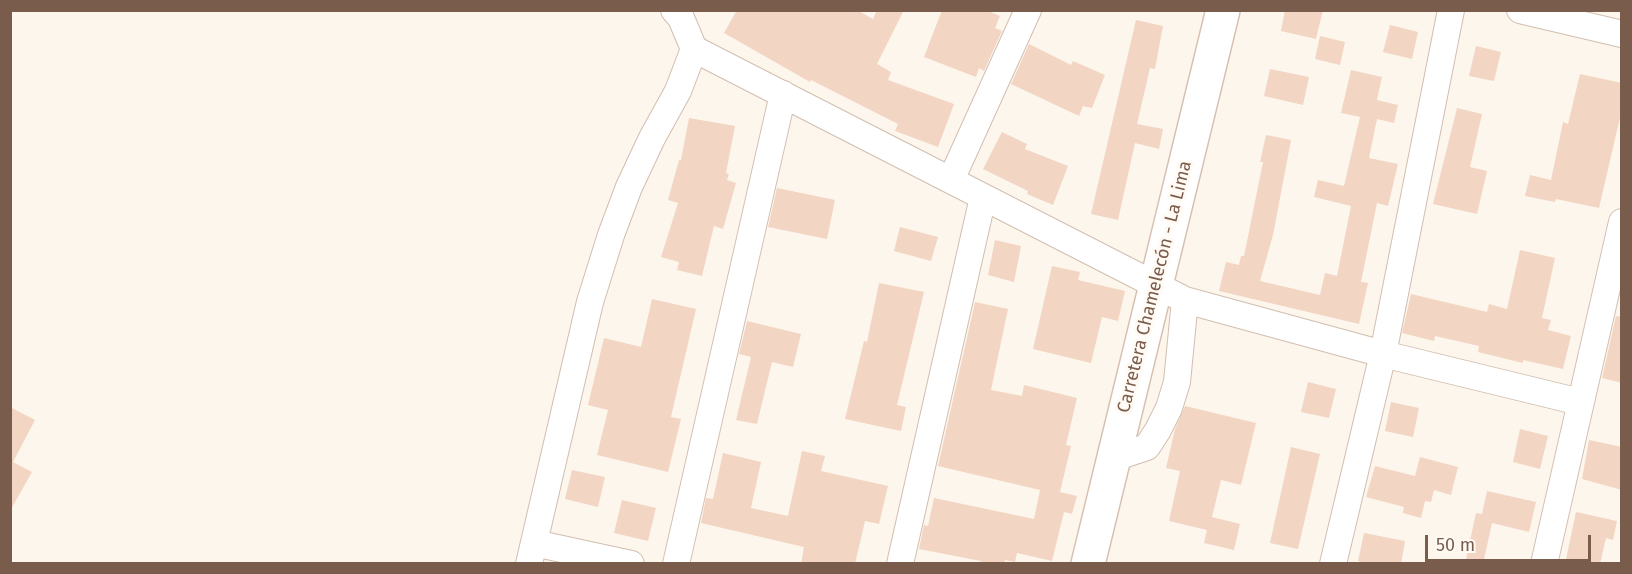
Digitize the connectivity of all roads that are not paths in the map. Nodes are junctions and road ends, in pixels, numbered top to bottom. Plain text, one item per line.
1 (674, 10) edge
2 (1028, 10) edge
3 (1223, 10) edge
4 (1451, 10) edge
5 (1520, 10) edge
6 (1622, 34) edge
7 (694, 49) junction
8 (783, 94) junction
9 (951, 180) junction
10 (983, 196) junction
11 (1622, 222) edge
12 (1155, 284) junction
13 (1185, 300) junction
14 (1613, 301) edge
15 (1383, 354) junction
16 (1580, 402) junction
17 (1114, 458) junction
18 (531, 553) edge
19 (631, 564) edge
20 (676, 564) edge
21 (900, 564) edge
22 (1088, 564) edge
23 (1333, 564) edge
24 (1544, 564) edge

1 - 7 street
2 - 9 street
3 - 12 street, Carretera Chamelecón - La Lima
4 - 15 street
5 - 6 street
7 - 8 street
7 - 18 street
8 - 9 street
8 - 20 street
9 - 10 street
10 - 12 street
10 - 21 street
11 - 14 street
12 - 13 street
12 - 17 street, Carretera Chamelecón - La Lima
13 - 15 street
13 - 17 street
14 - 16 street
15 - 16 street
15 - 23 street
16 - 24 street
17 - 22 street, Carretera Chamelecón - La Lima
18 - 19 street

